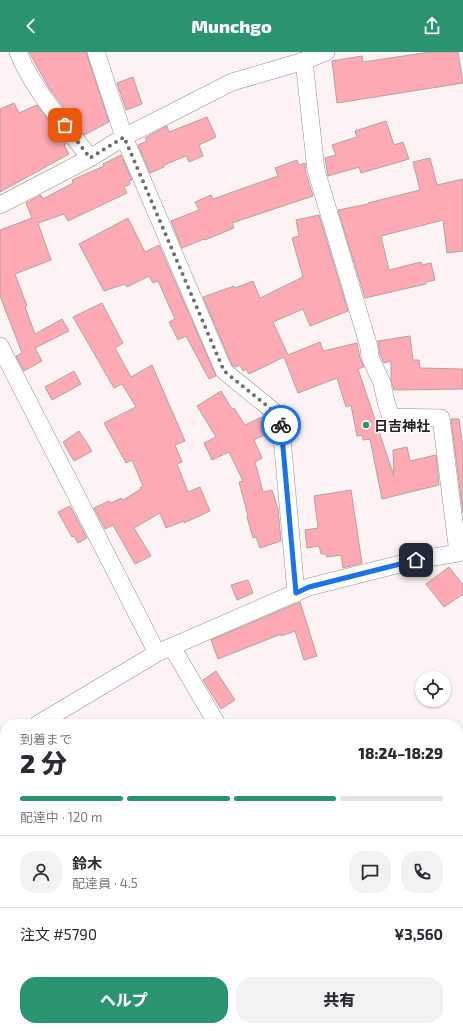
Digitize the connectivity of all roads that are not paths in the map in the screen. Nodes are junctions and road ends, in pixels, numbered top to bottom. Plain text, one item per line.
1 (18, 52) edge
2 (96, 52) edge
3 (326, 52) edge
4 (304, 61) junction
5 (124, 137) junction
6 (90, 158) junction
7 (0, 205) edge
8 (0, 346) edge
9 (296, 593) junction
10 (164, 650) junction
11 (47, 719) edge
12 (213, 719) edge

1 - 6 street
2 - 5 street
3 - 4 street
4 - 5 street
4 - 9 street
5 - 6 street
5 - 9 street
6 - 7 street
8 - 10 street
9 - 10 street
10 - 11 street
10 - 12 street

